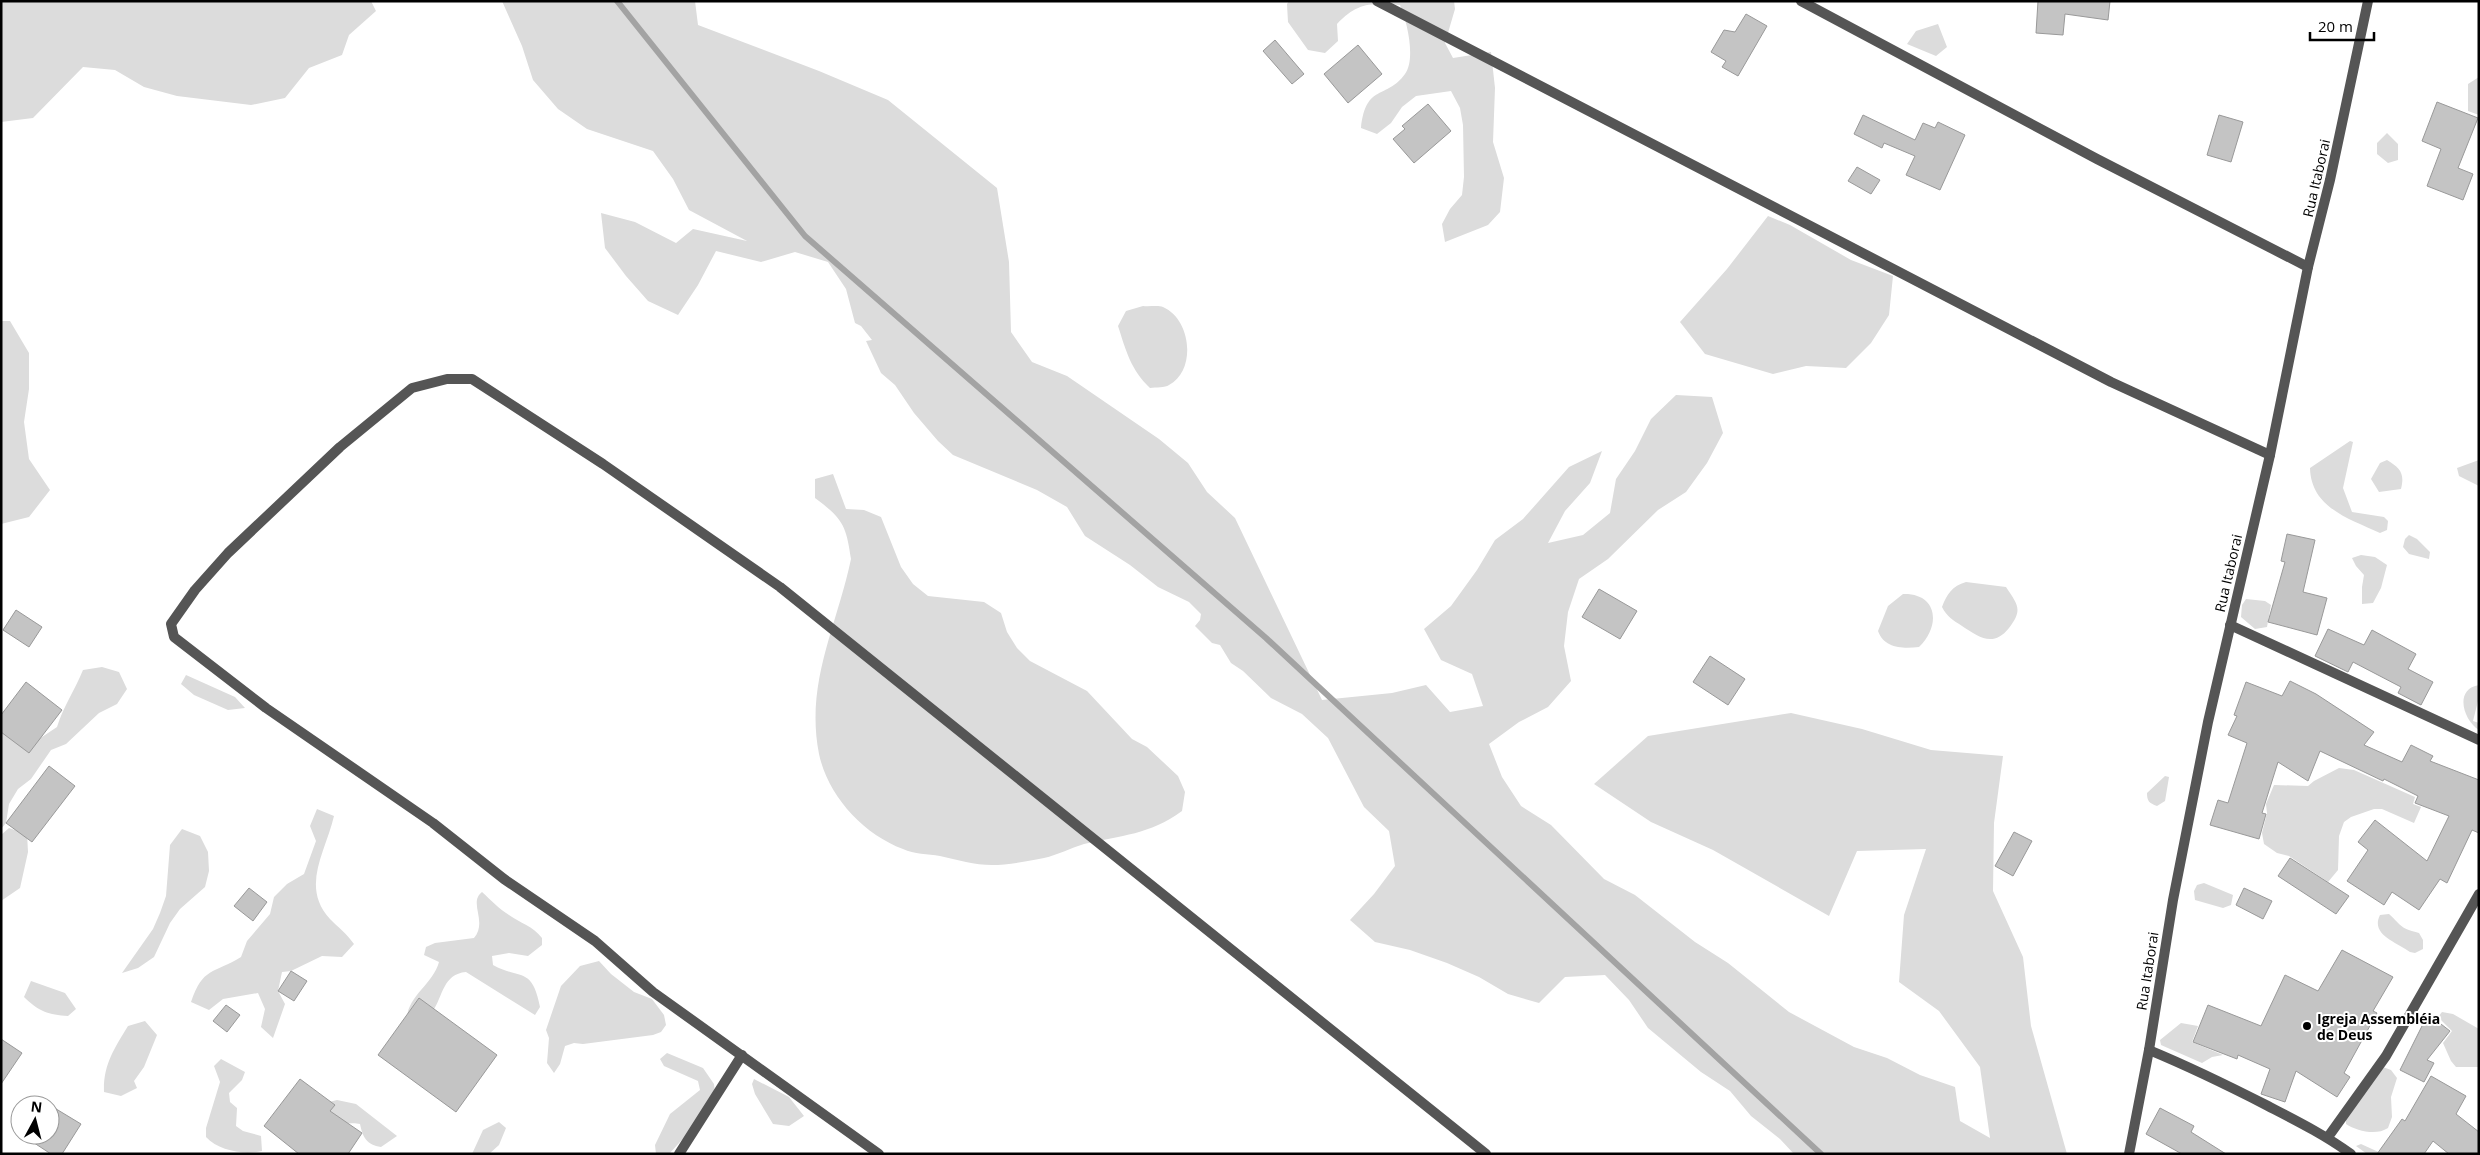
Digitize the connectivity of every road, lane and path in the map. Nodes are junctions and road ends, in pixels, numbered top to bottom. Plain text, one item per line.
1 (1377, 1) edge
2 (1801, 1) edge
3 (2368, 1) edge
4 (2308, 267) junction
5 (2270, 455) junction
6 (2230, 625) junction
7 (2479, 740) edge
8 (2479, 894) edge
9 (2149, 1050) junction
10 (742, 1055) junction
11 (2328, 1137) junction
12 (679, 1154) edge
13 (879, 1154) edge
14 (1486, 1154) edge
15 (2129, 1154) edge
16 (2351, 1154) edge

1 - 5 street
2 - 4 street
3 - 4 street, Rua Itaborai
4 - 5 street, Rua Itaborai
5 - 6 street, Rua Itaborai
6 - 7 street
6 - 9 street, Rua Itaborai
8 - 11 street
9 - 11 street
9 - 15 street, Rua Itaborai
10 - 12 street
10 - 13 street
10 - 14 street
11 - 16 street

